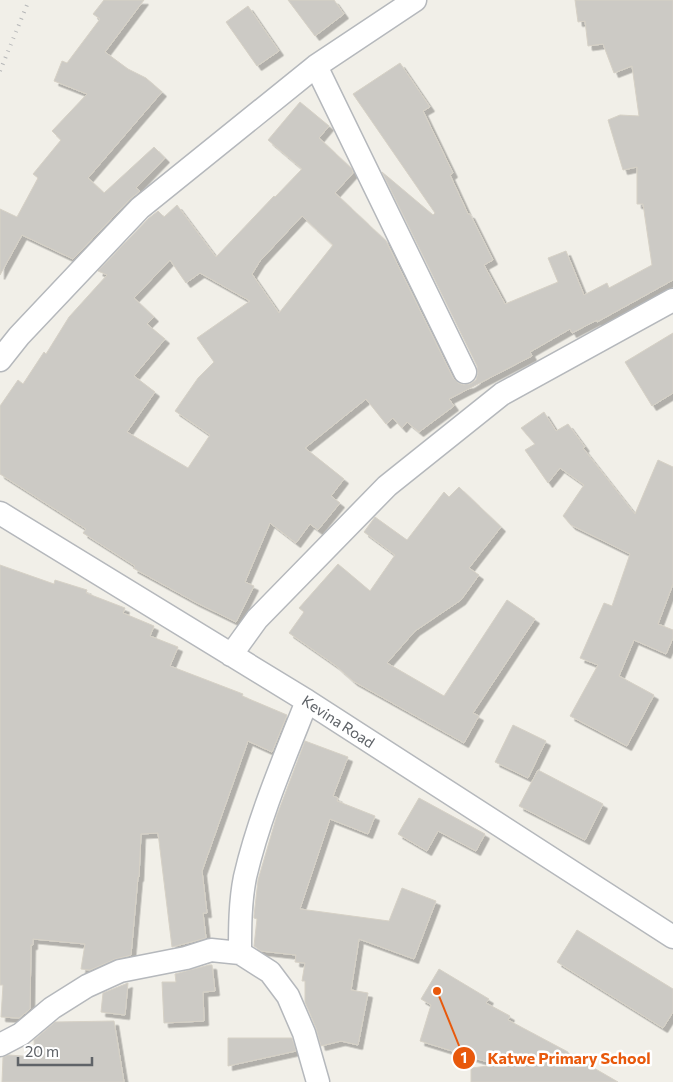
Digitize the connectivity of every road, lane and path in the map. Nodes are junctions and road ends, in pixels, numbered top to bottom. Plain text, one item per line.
1 (415, 0) edge
2 (316, 66) junction
3 (673, 300) edge
4 (0, 360) edge
5 (465, 372) dead end
6 (0, 512) edge
7 (231, 655) junction
8 (307, 701) junction
9 (673, 937) edge
10 (240, 953) junction
11 (0, 1045) edge
12 (318, 1082) edge

1 - 2 street
2 - 4 street
2 - 5 street
3 - 7 street
6 - 7 street, Kevina Road
7 - 8 street, Kevina Road
8 - 9 street, Kevina Road
8 - 10 street
10 - 11 street
10 - 12 street

